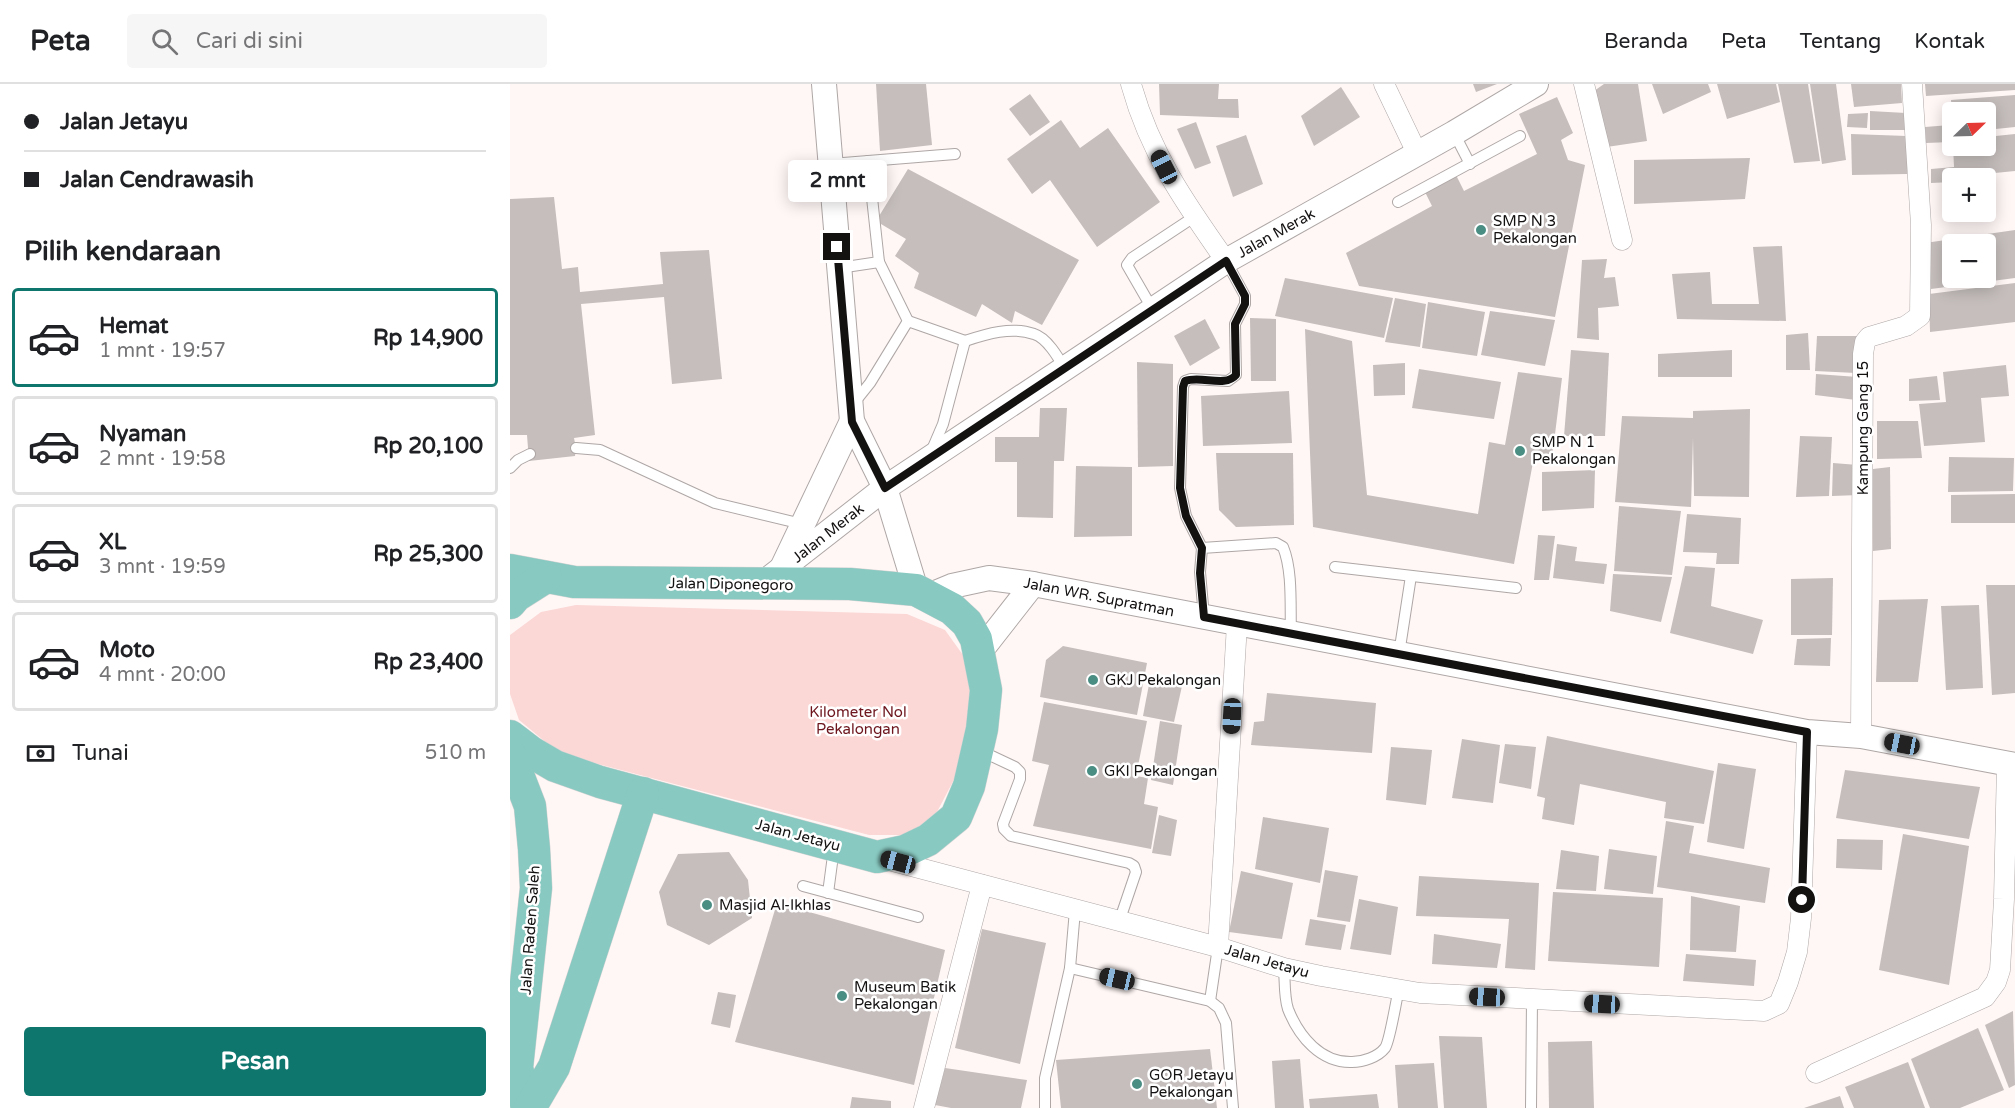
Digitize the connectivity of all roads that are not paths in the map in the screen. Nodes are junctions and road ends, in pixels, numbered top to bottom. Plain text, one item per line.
1 (824, 84) edge
2 (1131, 84) edge
3 (1384, 84) edge
4 (1536, 84) edge
5 (1584, 84) edge
6 (1911, 84) edge
7 (1454, 133) junction
8 (1520, 136) dead end
9 (1417, 153) junction
10 (956, 154) dead end
11 (868, 161) junction
12 (831, 164) junction
13 (1470, 164) junction
14 (1398, 202) dead end
15 (1194, 216) junction
16 (1622, 240) dead end
17 (1226, 261) junction
18 (879, 262) junction
19 (839, 268) junction
20 (1154, 310) junction
21 (908, 321) junction
22 (965, 341) junction
23 (1065, 369) junction
24 (851, 415) junction
25 (576, 448) dead end
26 (530, 454) dead end
27 (928, 460) junction
28 (510, 468) edge
29 (885, 488) junction
30 (802, 524) junction
31 (1202, 548) junction
32 (1335, 567) dead end
33 (510, 570) edge
34 (1411, 576) junction
35 (546, 577) junction
36 (771, 577) junction
37 (1032, 584) junction
38 (1516, 588) dead end
39 (922, 593) junction
40 (510, 603) edge
41 (1204, 617) junction
42 (1237, 624) junction
43 (1291, 634) junction
44 (979, 652) junction
45 (1398, 654) junction
46 (1807, 732) junction
47 (510, 736) edge
48 (1861, 736) junction
49 (978, 749) junction
50 (510, 754) edge
51 (2011, 765) edge
52 (643, 793) junction
53 (835, 845) junction
54 (877, 857) junction
55 (982, 885) junction
56 (803, 886) dead end
57 (828, 893) junction
58 (1076, 910) junction
59 (918, 917) dead end
60 (1119, 922) junction
61 (1218, 946) junction
62 (1070, 968) junction
63 (1284, 968) junction
64 (1398, 989) junction
65 (1532, 1000) junction
66 (1210, 1001) junction
67 (1816, 1073) dead end
68 (528, 1108) edge
69 (924, 1108) edge
70 (1045, 1108) edge
71 (1233, 1108) edge
72 (1532, 1108) edge

1 - 12 street
2 - 15 street
3 - 9 street
4 - 7 street, Jalan Merak
5 - 16 street
6 - 48 street, Kampung Gang 15
7 - 9 street, Jalan Merak
7 - 13 lane
8 - 13 lane
9 - 17 street, Jalan Merak
10 - 11 lane
11 - 12 lane
11 - 18 lane
12 - 19 street
13 - 14 lane
15 - 17 street
15 - 20 lane
17 - 20 street, Jalan Merak
17 - 31 lane
18 - 19 lane
18 - 21 lane
19 - 24 street
20 - 23 street, Jalan Merak
21 - 22 lane
21 - 24 lane
22 - 23 lane
22 - 27 lane
23 - 27 street, Jalan Merak
24 - 29 street
24 - 30 street
25 - 30 lane
26 - 28 lane
27 - 29 street, Jalan Merak
29 - 36 street, Jalan Merak
29 - 39 street
30 - 36 street
31 - 41 lane
31 - 43 lane
32 - 34 lane
33 - 35 main road, Jalan Diponegoro
34 - 38 lane
34 - 45 lane
35 - 36 main road, Jalan Diponegoro
35 - 40 main road
36 - 39 main road, Jalan Diponegoro
37 - 39 street, Jalan WR. Supratman
37 - 41 street, Jalan WR. Supratman
37 - 44 street
39 - 44 main road
41 - 42 street, Jalan WR. Supratman
42 - 43 street, Jalan WR. Supratman
42 - 61 street
43 - 45 street, Jalan WR. Supratman
44 - 49 main road
45 - 46 street, Jalan WR. Supratman
46 - 48 street, Jalan WR. Supratman
46 - 65 street, Jalan Jetayu
47 - 52 main road, Jalan Jetayu
48 - 51 street, Jalan WR. Supratman
49 - 54 main road
49 - 60 lane
50 - 68 main road, Jalan Raden Saleh
51 - 67 street
52 - 53 main road, Jalan Jetayu
52 - 68 main road, Jalan Raden Saleh
53 - 54 main road, Jalan Jetayu
53 - 57 lane
54 - 55 street, Jalan Jetayu
55 - 58 street, Jalan Jetayu
55 - 69 street
56 - 57 lane
57 - 59 lane
58 - 60 street, Jalan Jetayu
58 - 62 lane
60 - 61 street, Jalan Jetayu
61 - 63 street, Jalan Jetayu
61 - 66 lane
62 - 66 lane
62 - 70 lane
63 - 64 street, Jalan Jetayu
63 - 64 lane
64 - 65 street, Jalan Jetayu
65 - 72 lane
66 - 71 lane

